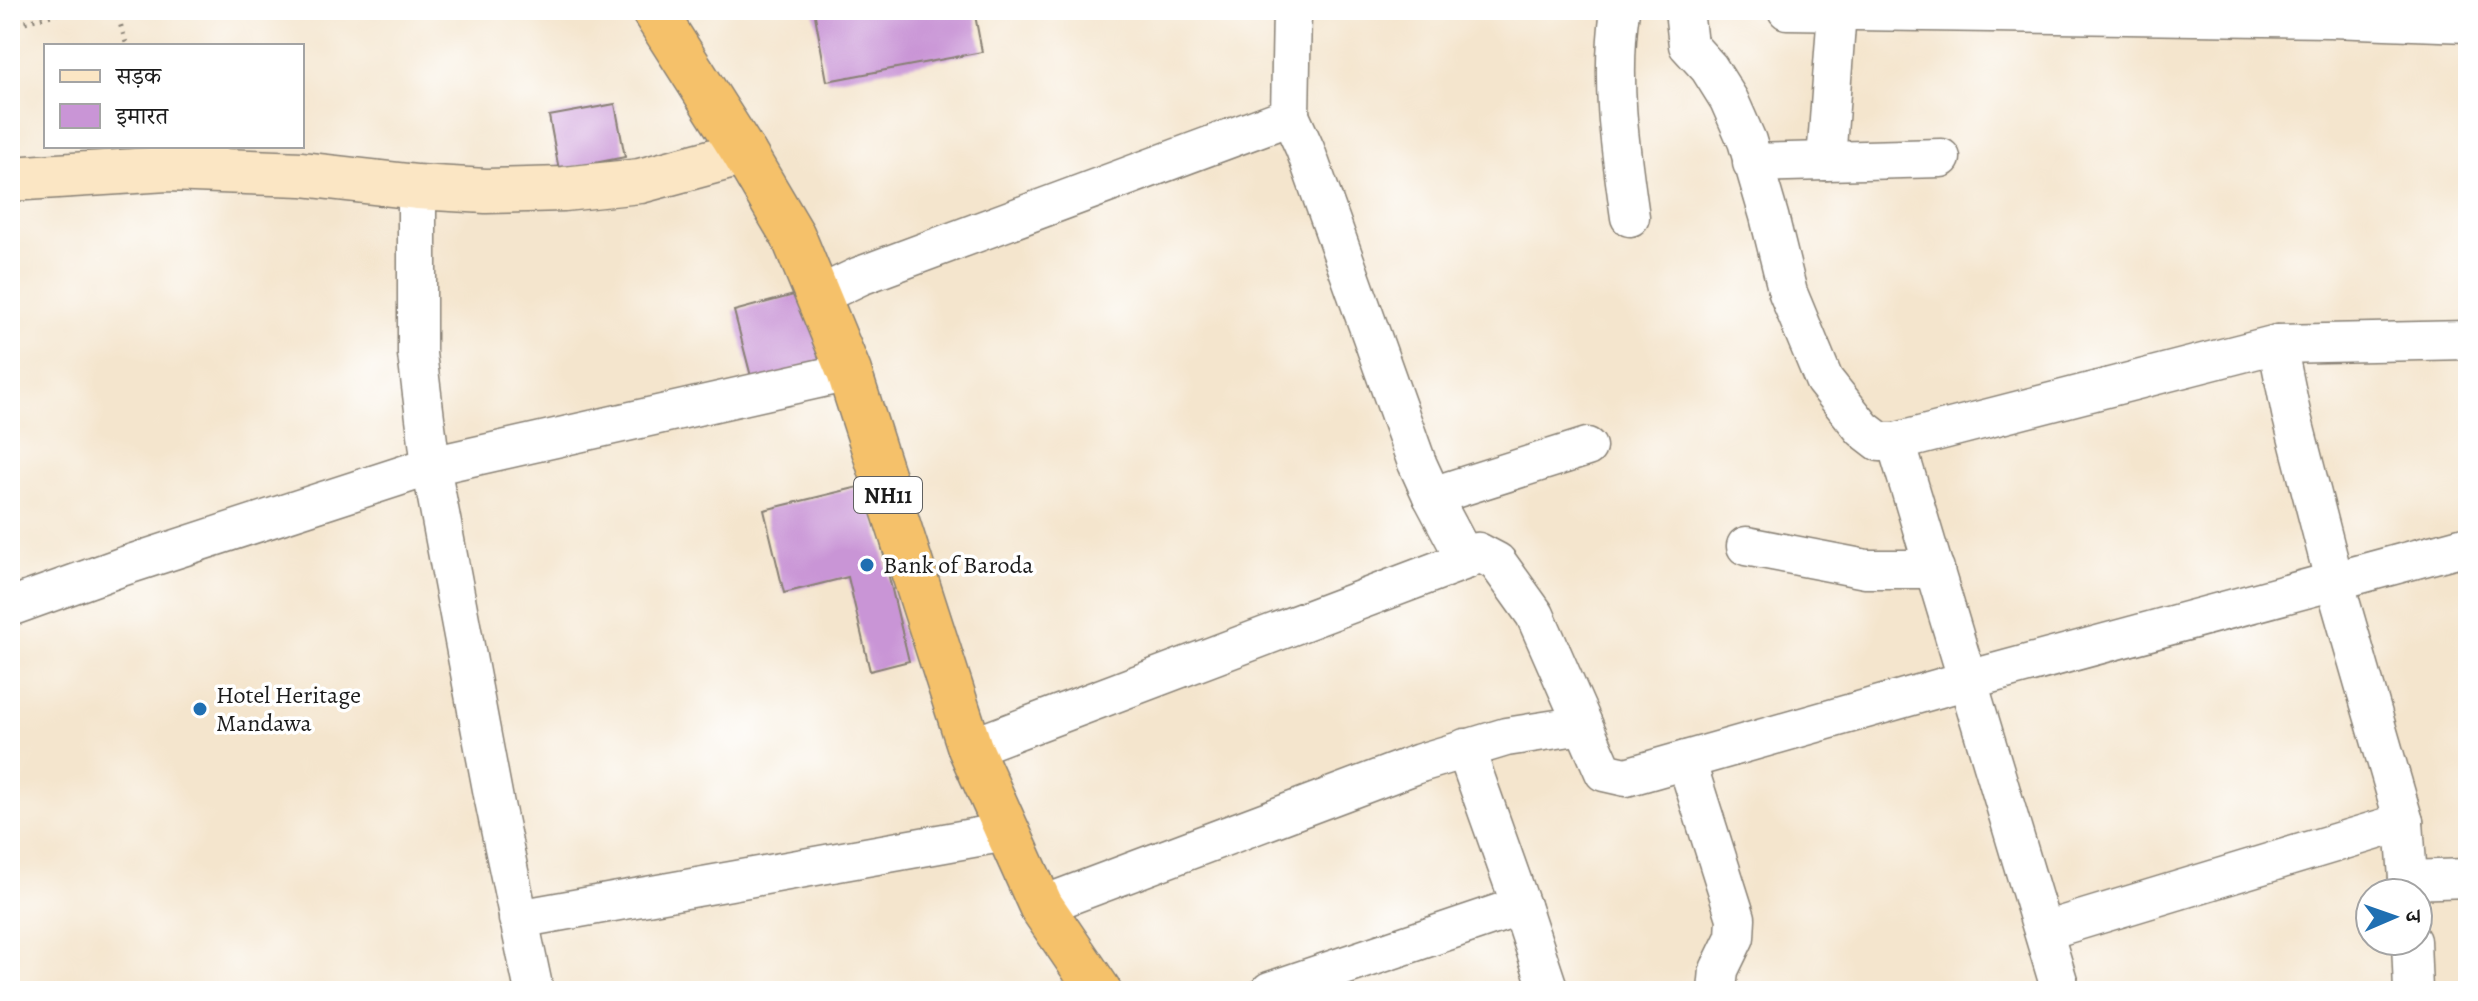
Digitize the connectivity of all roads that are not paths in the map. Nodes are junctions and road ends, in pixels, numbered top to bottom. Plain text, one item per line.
1 (653, 10) edge
2 (1292, 10) edge
3 (1620, 10) edge
4 (1684, 10) edge
5 (1787, 10) edge
6 (1837, 11) edge
7 (2330, 14) edge
8 (2468, 23) edge
9 (1290, 116) junction
10 (744, 153) junction
11 (1941, 158) dead end
12 (1826, 161) junction
13 (1752, 163) junction
14 (10, 179) edge
15 (417, 187) junction
16 (1630, 217) dead end
17 (818, 296) junction
18 (2468, 340) edge
19 (2277, 344) junction
20 (849, 372) junction
21 (1896, 442) junction
22 (1587, 447) dead end
23 (431, 466) junction
24 (1432, 496) junction
25 (2468, 545) edge
26 (1746, 546) dead end
27 (1466, 560) junction
28 (1935, 569) junction
29 (2334, 580) junction
30 (10, 607) edge
31 (1968, 680) junction
32 (1583, 725) junction
33 (970, 748) junction
34 (1465, 748) junction
35 (1686, 760) junction
36 (2404, 822) junction
37 (1006, 832) junction
38 (2407, 877) edge
39 (2468, 878) edge
40 (2434, 883) edge
41 (1041, 906) junction
42 (1521, 906) junction
43 (518, 919) junction
44 (2044, 931) junction
45 (2412, 957) edge
46 (534, 991) edge
47 (1099, 991) edge
48 (1270, 991) edge
49 (1549, 991) edge
50 (1717, 991) edge
51 (2061, 991) edge
52 (2413, 991) edge

1 - 10 highway, NH11
2 - 9 street
3 - 16 street
4 - 13 street
5 - 6 street
6 - 7 street
6 - 12 street
7 - 8 street
9 - 17 street
9 - 24 street
10 - 15 main road
10 - 17 highway, NH11
11 - 12 street
12 - 13 street
13 - 21 street
14 - 15 main road
15 - 23 street
17 - 20 highway, NH11
18 - 19 street
19 - 21 street
19 - 29 street
20 - 23 street
20 - 33 highway, NH11
21 - 28 street
22 - 24 street
23 - 30 street
23 - 43 street
24 - 27 street
25 - 29 street
26 - 28 street
27 - 32 street
27 - 33 street
28 - 31 street
29 - 31 street
29 - 36 street
31 - 35 street
31 - 44 street
32 - 34 street
32 - 35 street
33 - 37 highway, NH11
34 - 41 street
34 - 42 street
35 - 50 street
36 - 38 street
36 - 44 street
37 - 41 highway, NH11
37 - 43 street
39 - 40 street
41 - 47 highway, NH11
42 - 48 street
42 - 49 street
43 - 46 street
44 - 51 street
45 - 52 street

